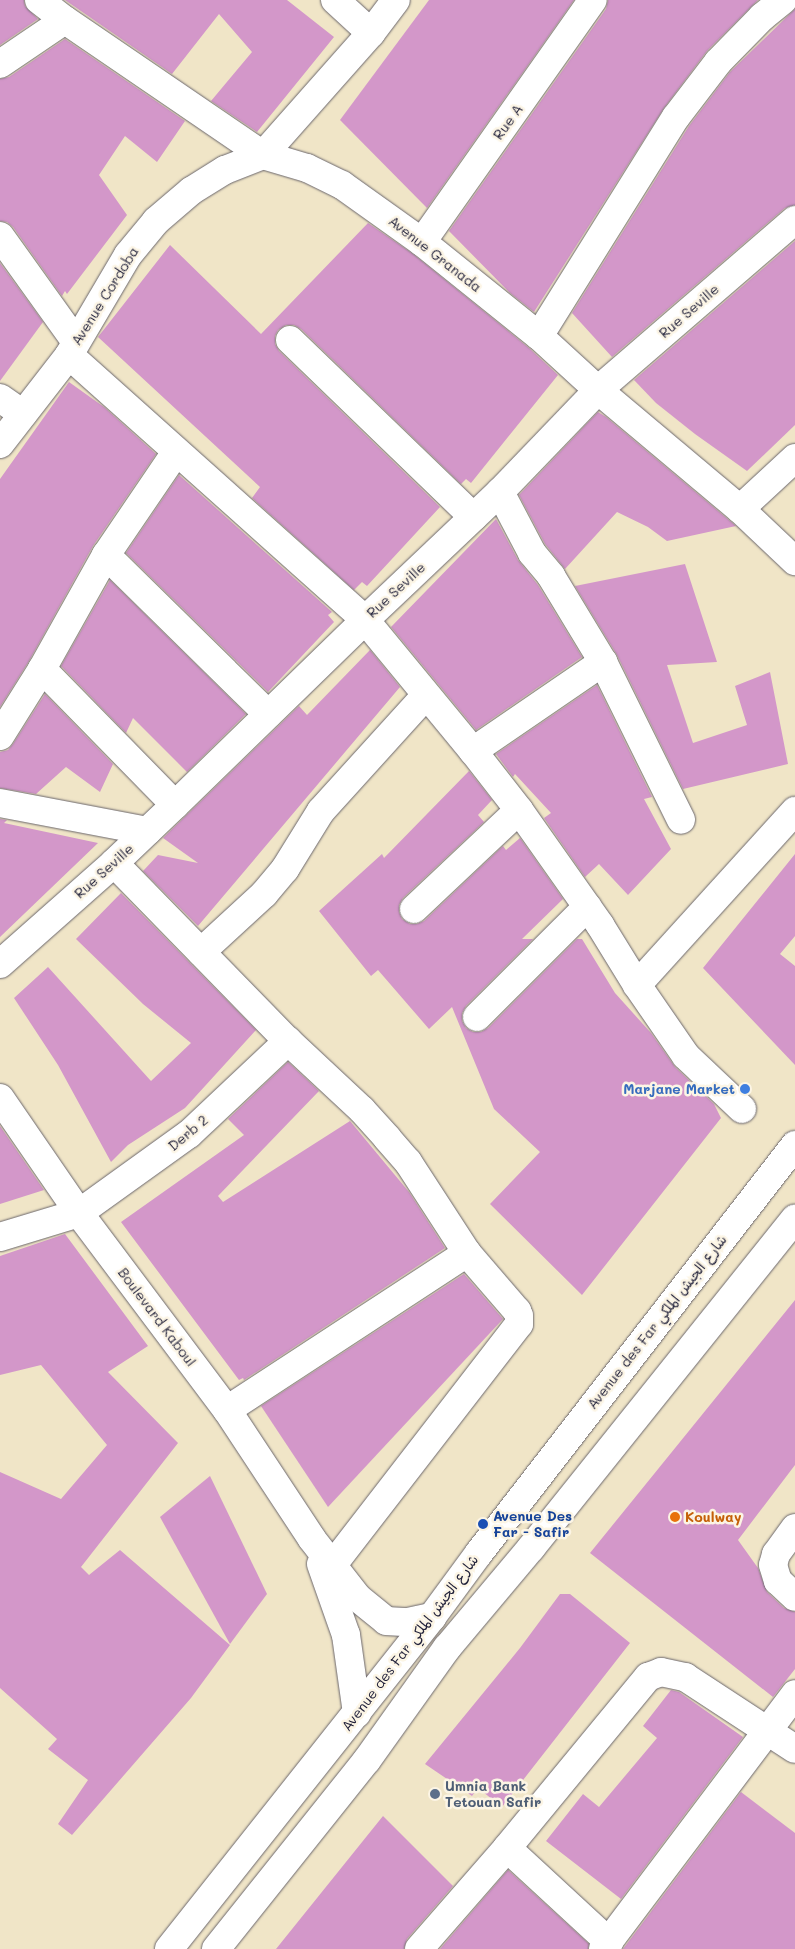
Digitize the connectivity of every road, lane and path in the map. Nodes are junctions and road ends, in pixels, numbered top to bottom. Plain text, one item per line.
1 (39, 0) edge
2 (335, 0) edge
3 (396, 0) edge
4 (593, 0) edge
5 (783, 0) edge
6 (64, 20) junction
7 (371, 33) junction
8 (0, 64) edge
9 (263, 155) junction
10 (795, 220) edge
11 (0, 236) edge
12 (422, 242) junction
13 (539, 336) junction
14 (290, 340) dead end
15 (73, 348) junction
16 (598, 390) junction
17 (0, 398) edge
18 (23, 414) junction
19 (0, 444) edge
20 (176, 452) junction
21 (795, 458) edge
22 (500, 492) junction
23 (740, 508) junction
24 (473, 517) junction
25 (106, 555) junction
26 (795, 561) edge
27 (365, 620) junction
28 (603, 662) junction
29 (42, 669) junction
30 (426, 695) junction
31 (268, 714) junction
32 (0, 736) edge
33 (473, 751) junction
34 (0, 803) edge
35 (175, 805) junction
36 (518, 810) junction
37 (795, 812) edge
38 (680, 820) dead end
39 (147, 831) junction
40 (114, 863) junction
41 (587, 907) junction
42 (414, 909) dead end
43 (201, 952) junction
44 (0, 964) edge
45 (637, 985) junction
46 (477, 1017) dead end
47 (288, 1041) junction
48 (0, 1098) edge
49 (742, 1109) dead end
50 (795, 1145) edge
51 (79, 1213) junction
52 (795, 1219) edge
53 (0, 1237) edge
54 (466, 1253) junction
55 (227, 1410) junction
56 (795, 1528) edge
57 (312, 1539) junction
58 (333, 1565) junction
59 (795, 1597) edge
60 (432, 1617) junction
61 (795, 1694) edge
62 (356, 1713) junction
63 (766, 1730) junction
64 (795, 1749) edge
65 (507, 1848) junction
66 (606, 1946) edge
67 (169, 1949) edge
68 (216, 1949) edge
69 (419, 1949) edge

1 - 6 street, Avenue Granada
2 - 7 street
3 - 7 street, Avenue Cordoba
4 - 12 street, Rue A
5 - 13 street
6 - 8 street
6 - 9 street, Avenue Granada
7 - 9 street, Avenue Cordoba
9 - 12 street, Avenue Granada
9 - 15 street, Avenue Cordoba
10 - 16 street, Rue Seville
11 - 15 street
12 - 13 street, Avenue Granada
13 - 16 street, Avenue Granada
14 - 24 street
15 - 18 street, Avenue Cordoba
15 - 20 street
16 - 22 street, Rue Seville
16 - 23 street, Avenue Granada
17 - 18 street
18 - 19 street, Avenue Cordoba
20 - 25 street
20 - 27 street
21 - 23 street
22 - 24 street, Rue Seville
22 - 28 street
23 - 26 street, Avenue Granada
24 - 27 street, Rue Seville
25 - 29 street
25 - 31 street
27 - 30 street
27 - 31 street, Rue Seville
28 - 33 street
28 - 38 street
29 - 32 street
29 - 35 street
30 - 33 street
30 - 43 street
31 - 35 street, Rue Seville
33 - 36 street
34 - 39 street
35 - 39 street, Rue Seville
36 - 41 street
36 - 42 street
37 - 45 street
39 - 40 street, Rue Seville
40 - 43 street
40 - 44 street, Rue Seville
41 - 45 street
41 - 46 street
43 - 47 street
45 - 49 street
47 - 51 street, Derb 2
47 - 54 street
48 - 51 street, Boulevard Kaboul
50 - 60 street, Avenue des Far شارع الجيش الملكي
51 - 53 street, Derb 2
51 - 55 street, Boulevard Kaboul
52 - 68 street
54 - 55 street
54 - 58 street
55 - 57 street, Boulevard Kaboul
56 - 59 street
57 - 58 street, Boulevard Kaboul
57 - 62 street, Boulevard Kaboul
58 - 60 street, Boulevard Kaboul
60 - 62 street, Avenue des Far شارع الجيش الملكي
61 - 63 street
62 - 67 street, Avenue des Far شارع الجيش الملكي
63 - 64 street
63 - 65 street
63 - 66 street
65 - 66 street
65 - 69 street

